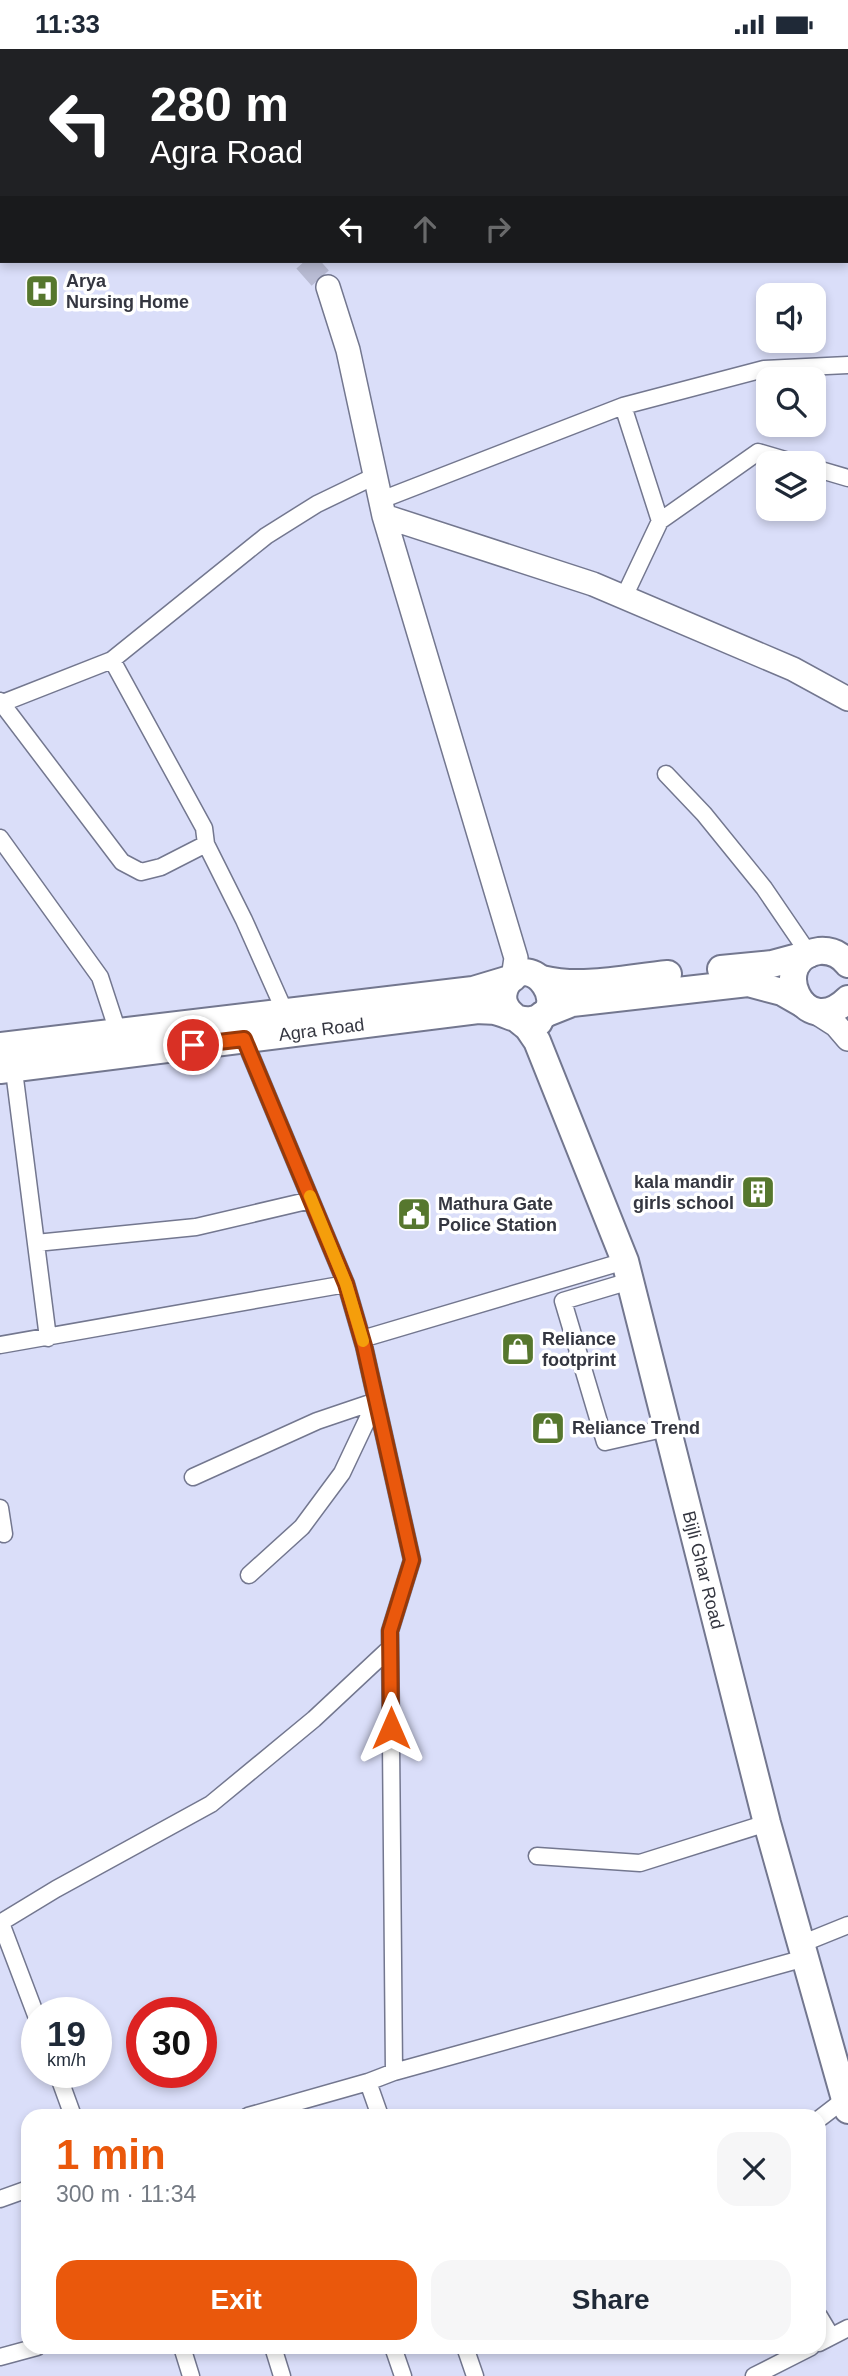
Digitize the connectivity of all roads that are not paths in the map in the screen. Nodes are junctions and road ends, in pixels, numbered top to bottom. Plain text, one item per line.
1 (328, 287) tunnel mouth
2 (848, 365) edge
3 (623, 406) junction
4 (756, 453) edge
5 (826, 472) edge
6 (375, 476) junction
7 (848, 478) edge
8 (382, 508) junction
9 (660, 521) junction
10 (624, 597) junction
11 (112, 660) junction
12 (848, 699) edge
13 (0, 703) edge
14 (666, 774) dead end
15 (0, 838) edge
16 (206, 844) junction
17 (833, 955) edge
18 (527, 973) junction
19 (848, 1000) edge
20 (807, 1007) junction
21 (285, 1012) junction
22 (529, 1016) junction
23 (118, 1032) junction
24 (244, 1039) junction
25 (848, 1039) edge
26 (6, 1057) edge
27 (311, 1200) junction
28 (36, 1243) junction
29 (627, 1271) junction
30 (346, 1284) junction
31 (48, 1338) junction
32 (362, 1339) junction
33 (0, 1345) edge
34 (376, 1401) junction
35 (667, 1428) junction
36 (193, 1477) dead end
37 (0, 1508) edge
38 (4, 1534) dead end
39 (249, 1575) dead end
40 (390, 1649) junction
41 (767, 1823) junction
42 (537, 1856) dead end
43 (0, 1923) edge
44 (848, 1925) edge
45 (803, 1951) junction
46 (29, 1997) edge
47 (840, 2051) edge
48 (394, 2072) junction
49 (368, 2083) junction
50 (63, 2088) edge
51 (846, 2104) edge
52 (71, 2109) edge
53 (273, 2109) edge
54 (377, 2109) edge
55 (826, 2115) edge
56 (21, 2192) edge
57 (0, 2199) edge
58 (848, 2328) edge
59 (826, 2339) edge
60 (21, 2351) edge
61 (184, 2354) edge
62 (275, 2354) edge
63 (395, 2354) edge
64 (467, 2354) edge
65 (797, 2354) edge
66 (0, 2357) edge
67 (191, 2376) edge
68 (282, 2376) edge
69 (403, 2376) edge
70 (475, 2376) edge
71 (754, 2376) edge

1 - 6 main road
2 - 3 street
3 - 8 street
3 - 9 street
4 - 9 street
5 - 7 street
6 - 8 main road
6 - 11 street
8 - 10 main road
8 - 18 main road
9 - 10 street
10 - 12 main road
11 - 13 street
11 - 16 street
13 - 16 street
14 - 17 street
15 - 23 street
16 - 21 street
17 - 18 main road, Agra Road
17 - 20 main road
18 - 21 main road, Agra Road
18 - 22 main road
18 - 22 main road
19 - 20 main road
20 - 22 main road
20 - 25 main road
21 - 23 main road, Agra Road
22 - 24 main road, Agra Road
22 - 29 main road, Bijli Ghar Road
23 - 26 main road, Agra Road
24 - 26 main road, Agra Road
24 - 27 street
26 - 28 street
27 - 28 street
27 - 30 street
28 - 31 street
29 - 32 street
29 - 35 main road, Bijli Ghar Road
29 - 35 street
30 - 31 street
30 - 32 street
31 - 33 street
32 - 34 street
34 - 36 street
34 - 39 street
34 - 40 street
35 - 41 main road, Bijli Ghar Road
37 - 38 street
40 - 43 street
40 - 48 street
41 - 42 street
41 - 45 main road, Bijli Ghar Road
43 - 46 street
44 - 45 street
45 - 47 main road, Bijli Ghar Road
45 - 48 street
47 - 51 main road, Bijli Ghar Road
48 - 49 street
49 - 53 street
49 - 54 street
50 - 52 street
51 - 55 street
56 - 57 street
58 - 59 street
60 - 66 street
61 - 67 street
62 - 68 street
63 - 69 street
64 - 70 street
65 - 71 street

